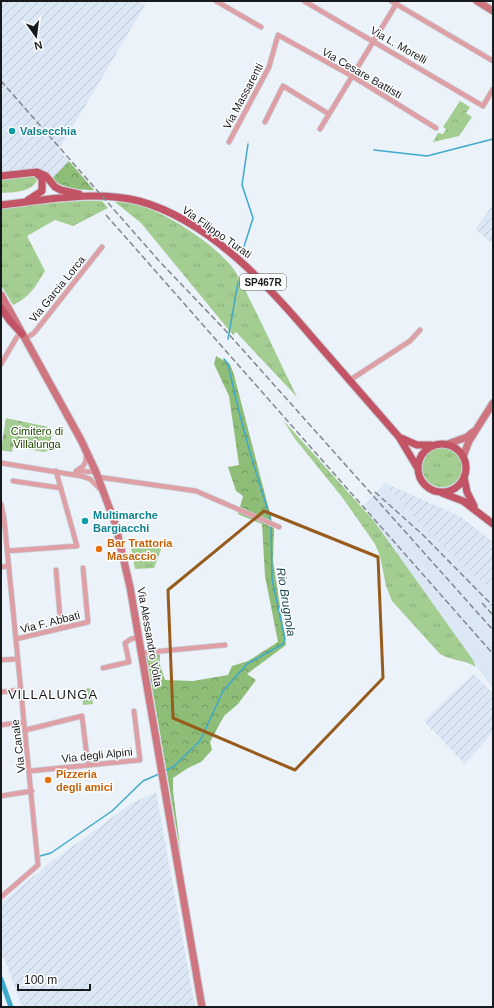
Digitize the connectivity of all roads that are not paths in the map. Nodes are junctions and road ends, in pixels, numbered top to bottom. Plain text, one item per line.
1 (216, 1) edge
2 (304, 1) edge
3 (391, 1) edge
4 (477, 1) edge
5 (397, 3) edge
6 (493, 11) edge
7 (261, 27) dead end
8 (278, 35) joint
9 (374, 40) junction
10 (493, 61) edge
11 (352, 76) junction
12 (493, 89) edge
13 (329, 114) junction
14 (265, 122) dead end
15 (436, 128) dead end
16 (320, 129) dead end
17 (229, 142) dead end
18 (32, 172) junction
19 (1, 176) edge
20 (83, 196) junction
21 (23, 202) junction
22 (1, 205) edge
23 (102, 247) dead end
24 (1, 295) edge
25 (1, 308) edge
26 (420, 330) dead end
27 (24, 337) junction
28 (1, 364) edge
29 (350, 380) junction
30 (493, 403) edge
31 (477, 428) junction
32 (399, 437) junction
33 (81, 440) junction
34 (448, 444) junction
35 (432, 445) junction
36 (464, 457) junction
37 (1, 463) edge
38 (417, 467) junction
39 (56, 471) junction
40 (76, 471) junction
41 (69, 473) junction
42 (97, 475) junction
43 (81, 476) junction
44 (464, 477) junction
45 (14, 481) dead end
46 (61, 488) junction
47 (438, 492) junction
48 (105, 493) junction
49 (1, 504) edge
50 (478, 511) junction
51 (493, 524) edge
52 (279, 527) dead end
53 (116, 528) junction
54 (108, 529) dead end
55 (7, 551) junction
56 (8, 566) junction
57 (1, 567) edge
58 (83, 568) dead end
59 (56, 570) dead end
60 (61, 628) junction
61 (139, 637) junction
62 (16, 639) junction
63 (225, 645) dead end
64 (141, 653) junction
65 (18, 659) junction
66 (1, 660) edge
67 (103, 668) dead end
68 (20, 690) junction
69 (1, 692) edge
70 (134, 711) dead end
71 (24, 722) junction
72 (1, 725) edge
73 (26, 730) junction
74 (88, 765) junction
75 (30, 771) junction
76 (32, 791) junction
77 (1, 796) edge
78 (1, 897) edge
79 (202, 1007) edge

1 - 7 street
2 - 9 street, Via L. Morelli
3 - 5 street
4 - 6 main road
5 - 9 street
5 - 10 street
8 - 11 street, Via Cesare Battisti
8 - 17 street, Via Massarenti
9 - 11 street
9 - 12 street, Via L. Morelli
11 - 13 street
11 - 15 street, Via Cesare Battisti
13 - 14 street
13 - 16 street
18 - 19 main road
18 - 20 main road
18 - 21 main road
20 - 21 main road, Via Filippo Turati / SP467R
20 - 29 main road, Via Filippo Turati / SP467R
21 - 22 main road, Via Filippo Turati / SP467R
23 - 27 street, Via Garcia Lorca
24 - 27 main road, Via Alessandro Volta
25 - 27 main road
26 - 29 street
27 - 28 street, Via Garcia Lorca
27 - 33 main road, Via Alessandro Volta
29 - 32 main road, Via Filippo Turati / SP467R
30 - 31 main road, SP467R
31 - 34 main road, SP467R
31 - 36 main road, SP467R
32 - 35 main road, Via Filippo Turati / SP467R
32 - 38 main road, Via Filippo Turati / SP467R
33 - 40 street
33 - 42 main road, Via Alessandro Volta
34 - 35 main road, SP467R
34 - 36 main road
35 - 38 main road
36 - 44 main road, SP467R
37 - 39 street
38 - 47 main road, SP467R
39 - 41 street
39 - 46 street
40 - 41 street
40 - 42 street
41 - 43 street
42 - 43 street
42 - 48 main road, Via Alessandro Volta
42 - 52 street
43 - 48 street
44 - 47 main road
44 - 50 main road
45 - 46 street
46 - 55 street
47 - 50 main road
48 - 53 main road, Via Alessandro Volta
49 - 55 street, Via Canale
50 - 51 main road
53 - 54 street
53 - 61 main road, Via Alessandro Volta
55 - 56 street, Via Canale
56 - 57 street
56 - 62 street, Via Canale
58 - 60 street, Via F. Abbati
59 - 60 street
60 - 62 street, Via F. Abbati
61 - 64 main road, Via Alessandro Volta
61 - 67 street
62 - 65 street, Via Canale
63 - 64 street
64 - 79 main road, Via Alessandro Volta
65 - 66 street
65 - 68 street, Via Canale
68 - 69 street
68 - 71 street, Via Canale
70 - 74 street, Via degli Alpini
71 - 72 street
71 - 73 street, Via Canale
73 - 74 street
73 - 75 street, Via Canale
74 - 75 street, Via degli Alpini
75 - 76 street, Via Canale
76 - 77 street
76 - 78 street, Via Canale

